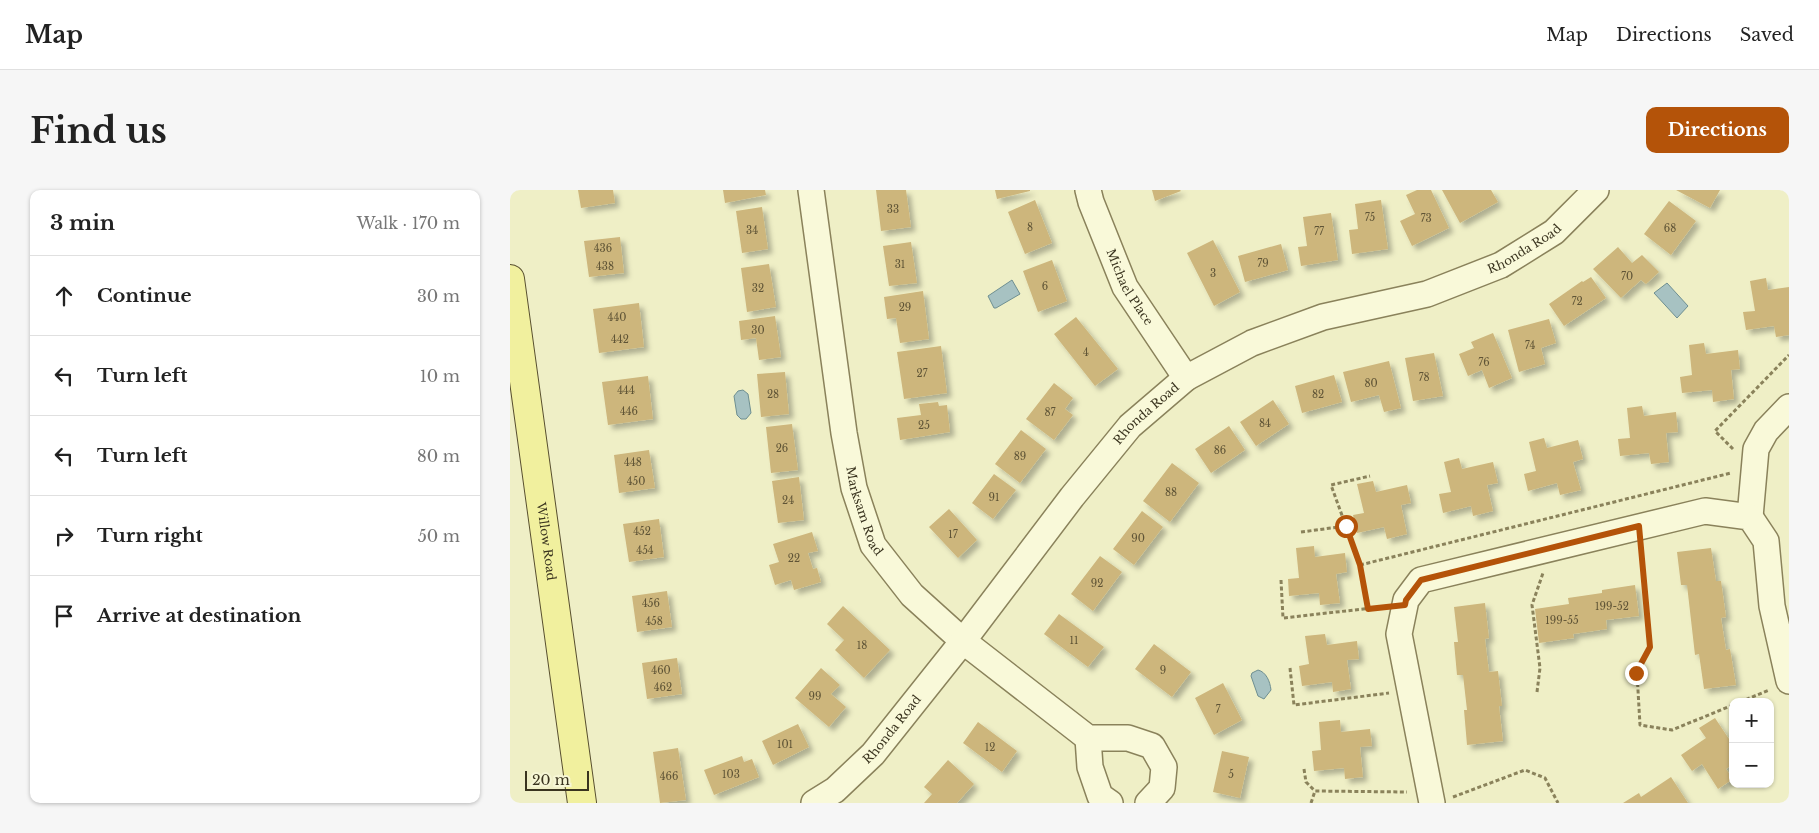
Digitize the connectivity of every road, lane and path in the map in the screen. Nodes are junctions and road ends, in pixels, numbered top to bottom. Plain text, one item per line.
1 (811, 190) edge
2 (1088, 190) edge
3 (1596, 190) edge
4 (510, 279) edge
5 (1789, 355) edge
6 (1186, 378) junction
7 (1789, 407) edge
8 (1747, 469) junction
9 (1370, 476) dead end
10 (1750, 517) junction
11 (1346, 526) junction
12 (1639, 526) junction
13 (1302, 532) dead end
14 (1551, 548) junction
15 (1360, 565) junction
16 (1281, 580) dead end
17 (1405, 605) junction
18 (1368, 609) junction
19 (963, 641) junction
20 (1290, 668) dead end
21 (1781, 685) edge
22 (1410, 690) junction
23 (1537, 692) dead end
24 (1750, 698) edge
25 (1729, 707) edge
26 (1088, 738) junction
27 (1304, 769) dead end
28 (1315, 791) junction
29 (1435, 798) edge
30 (582, 803) edge
31 (814, 803) edge
32 (1110, 803) edge
33 (1148, 803) edge
34 (1311, 803) edge
35 (1558, 803) edge

1 - 19 street, Marksam Road
2 - 6 street, Michael Place
3 - 6 street, Rhonda Road
4 - 30 main road, Willow Road
5 - 8 path
6 - 19 street, Rhonda Road
7 - 8 street
8 - 10 street
8 - 15 path
9 - 11 path
10 - 12 street
10 - 21 street
11 - 13 path
11 - 15 path
12 - 14 street
12 - 25 path
14 - 17 street
14 - 23 path
15 - 18 path
16 - 18 path
17 - 18 path
17 - 22 street
19 - 26 street, Marksam Road
19 - 31 street, Rhonda Road
20 - 22 path
21 - 24 path
22 - 29 street
26 - 32 street
26 - 33 street
27 - 28 path
28 - 29 path
28 - 34 path
29 - 35 path

